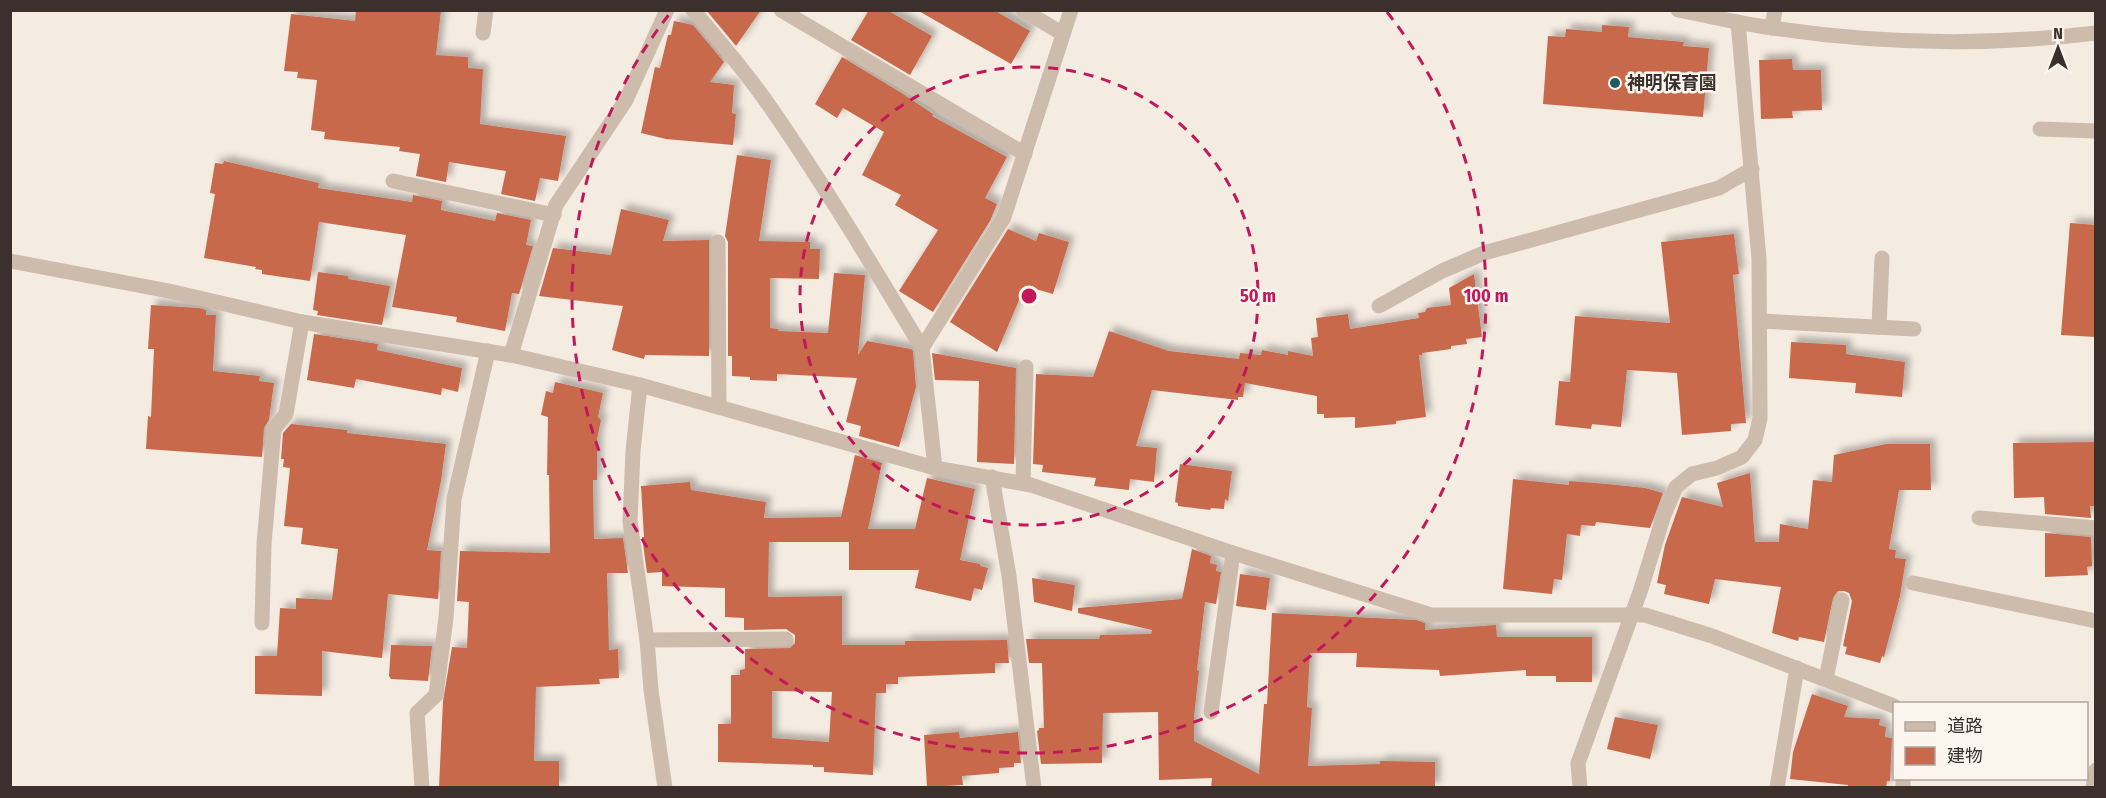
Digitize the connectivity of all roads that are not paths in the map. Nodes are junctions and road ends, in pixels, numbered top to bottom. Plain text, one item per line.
1 (486, 10) edge
2 (667, 10) edge
3 (693, 10) edge
4 (782, 10) edge
5 (1023, 10) edge
6 (1071, 10) edge
7 (1678, 10) edge
8 (1775, 10) edge
9 (1738, 22) junction
10 (1772, 28) junction
11 (483, 33) dead end
12 (2096, 33) edge
13 (1063, 34) junction
14 (2040, 129) dead end
15 (2096, 131) edge
16 (1025, 154) junction
17 (1752, 169) junction
18 (393, 181) dead end
19 (554, 214) junction
20 (718, 242) dead end
21 (1882, 258) dead end
22 (10, 261) edge
23 (1379, 306) dead end
24 (1760, 321) junction
25 (302, 322) junction
26 (1879, 327) junction
27 (1914, 329) dead end
28 (922, 348) junction
29 (488, 351) junction
30 (511, 355) junction
31 (1026, 367) dead end
32 (640, 386) junction
33 (718, 407) junction
34 (935, 468) junction
35 (992, 477) junction
36 (1023, 483) junction
37 (1979, 518) dead end
38 (2096, 528) edge
39 (1233, 553) junction
40 (1912, 583) dead end
41 (1842, 600) dead end
42 (1632, 615) junction
43 (2096, 621) edge
44 (262, 623) dead end
45 (786, 639) dead end
46 (647, 640) junction
47 (1797, 668) junction
48 (1826, 679) junction
49 (1893, 706) edge
50 (1211, 712) dead end
51 (2096, 770) edge
52 (422, 788) edge
53 (665, 788) edge
54 (1034, 788) edge
55 (1580, 788) edge
56 (1777, 788) edge
57 (2093, 788) edge

1 - 11 street
2 - 19 street
3 - 28 street
4 - 16 street
5 - 13 street
6 - 13 street
7 - 9 street
8 - 10 street
9 - 10 street
9 - 17 street
10 - 12 street
13 - 16 street
14 - 15 street
16 - 28 street
17 - 23 street
17 - 24 street
18 - 19 street
19 - 30 street
20 - 33 street
21 - 26 street
22 - 25 street
24 - 26 street
24 - 42 street
25 - 29 street
25 - 44 street
26 - 27 street
28 - 34 street
29 - 30 street
29 - 52 street
30 - 32 street
31 - 36 street
32 - 33 street
32 - 46 street
33 - 34 street
34 - 35 street
35 - 36 street
35 - 54 street
36 - 39 street
37 - 38 street
39 - 42 street
39 - 50 street
40 - 43 street
41 - 48 street
42 - 47 street
42 - 55 street
45 - 46 street
46 - 53 street
47 - 48 street
47 - 56 street
48 - 49 street
51 - 57 street

